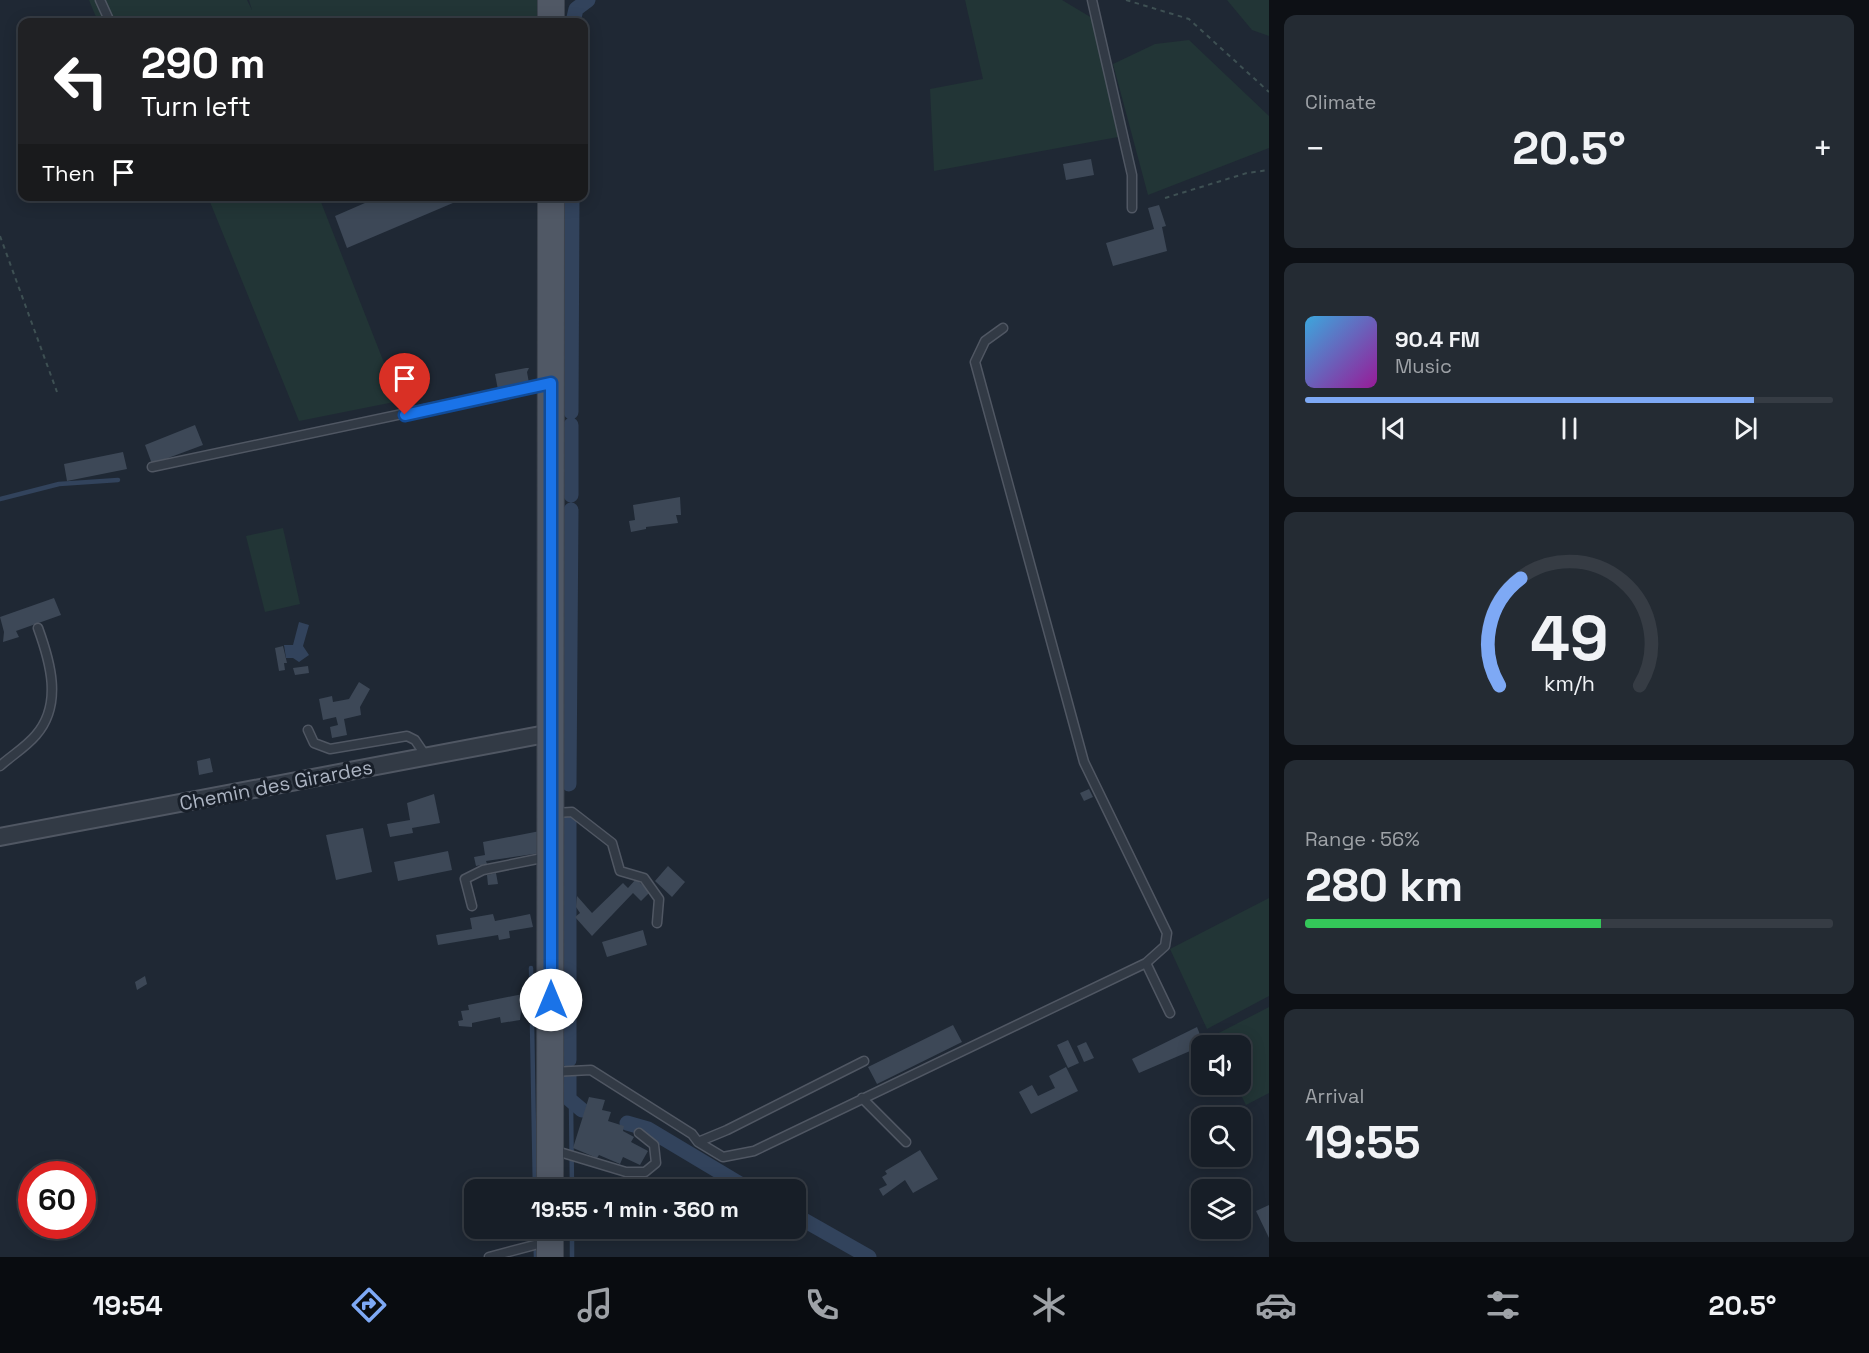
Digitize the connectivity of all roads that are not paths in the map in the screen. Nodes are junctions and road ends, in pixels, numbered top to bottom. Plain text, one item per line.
1 (100, 0) edge
2 (551, 0) edge
3 (1092, 0) edge
4 (108, 18) edge
5 (551, 18) edge
6 (551, 201) edge
7 (1132, 208) dead end
8 (1003, 328) dead end
9 (551, 383) junction
10 (152, 467) dead end
11 (38, 628) dead end
12 (308, 730) dead end
13 (551, 733) junction
14 (426, 756) junction
15 (0, 766) edge
16 (551, 813) junction
17 (0, 837) edge
18 (551, 857) junction
19 (472, 906) dead end
20 (657, 923) dead end
21 (1146, 963) junction
22 (1170, 1013) dead end
23 (864, 1061) dead end
24 (552, 1072) junction
25 (862, 1098) junction
26 (639, 1133) dead end
27 (699, 1142) junction
28 (906, 1142) dead end
29 (550, 1149) junction
30 (550, 1179) edge
31 (550, 1242) edge
32 (489, 1257) edge

1 - 4 lane
2 - 5 main road
3 - 7 lane
6 - 9 main road
8 - 21 lane
9 - 10 lane
9 - 13 main road
11 - 15 lane
12 - 14 lane
13 - 14 street, Chemin des Girardes
13 - 16 main road
14 - 17 street, Chemin des Girardes
16 - 18 main road
16 - 20 lane
18 - 19 lane
18 - 24 main road
21 - 22 lane
21 - 25 lane
23 - 27 lane
24 - 27 lane
24 - 29 main road
25 - 27 lane
25 - 28 lane
26 - 29 lane
29 - 30 main road
31 - 32 lane

